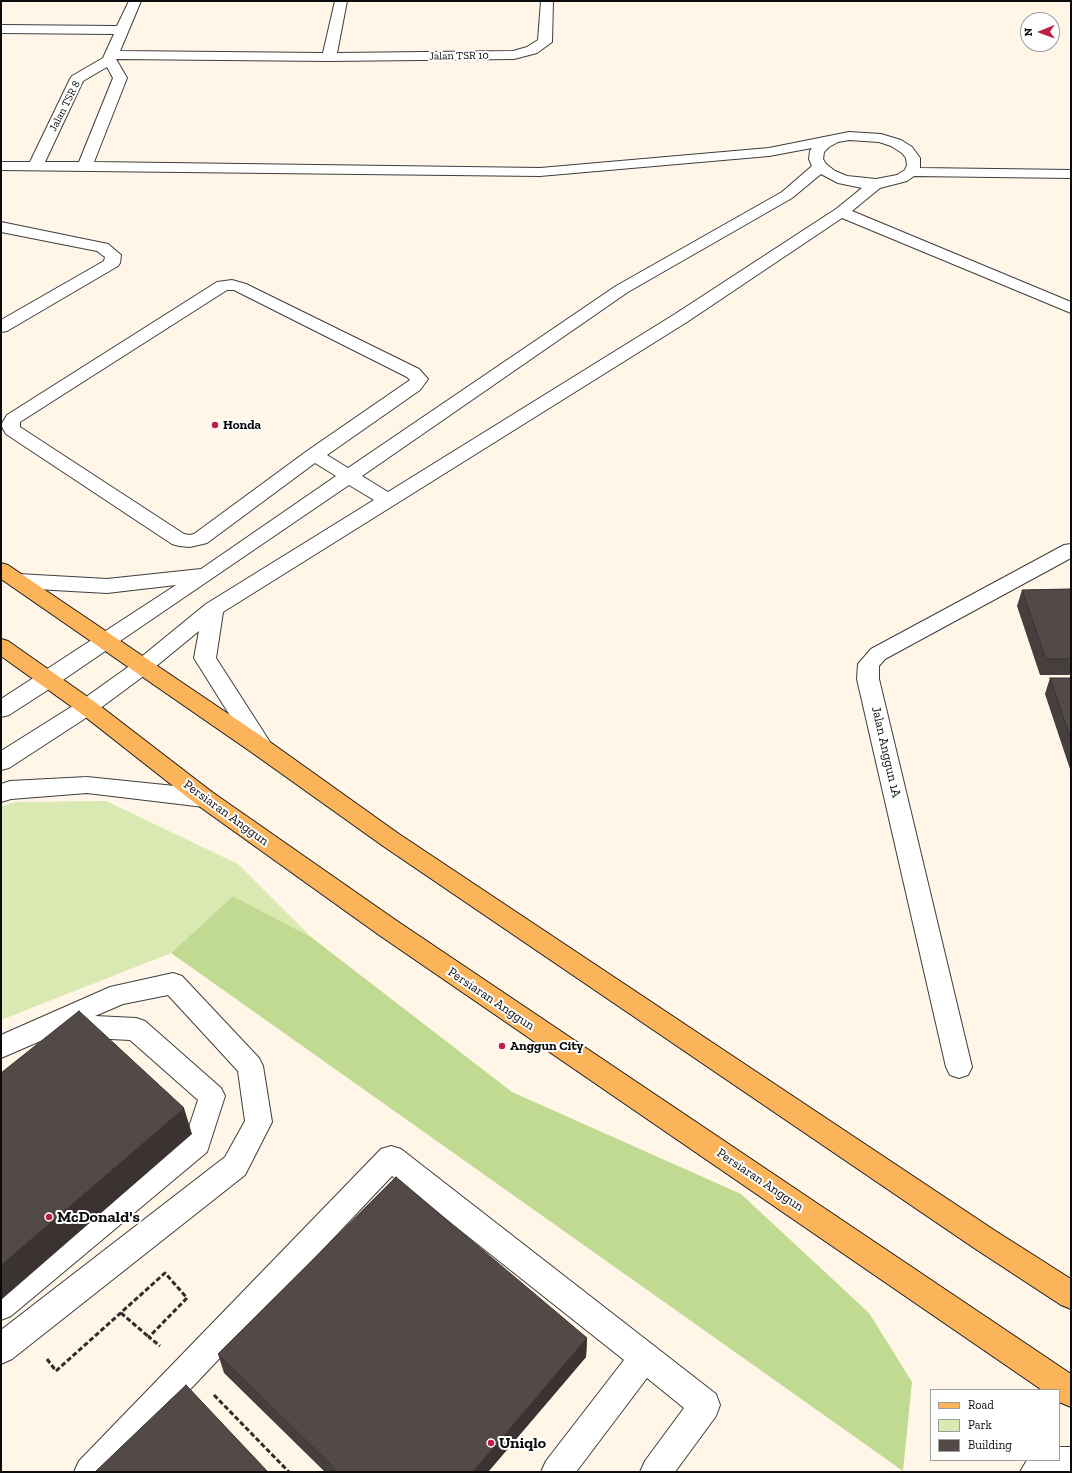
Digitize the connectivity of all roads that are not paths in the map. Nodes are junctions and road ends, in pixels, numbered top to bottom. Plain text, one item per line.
1 (135, 1) edge
2 (341, 1) edge
3 (547, 1) edge
4 (1, 30) edge
5 (121, 30) junction
6 (110, 58) junction
7 (329, 58) junction
8 (834, 139) junction
9 (768, 152) junction
10 (808, 163) junction
11 (1, 166) edge
12 (35, 166) junction
13 (85, 166) junction
14 (911, 172) junction
15 (1071, 174) edge
16 (876, 184) junction
17 (841, 212) junction
18 (1, 227) edge
19 (1071, 308) edge
20 (1, 327) edge
21 (314, 455) junction
22 (348, 476) junction
23 (388, 500) junction
24 (1071, 550) edge
25 (1, 570) edge
26 (205, 575) junction
27 (18, 582) junction
28 (213, 609) junction
29 (105, 641) junction
30 (1, 646) edge
31 (142, 666) junction
32 (49, 679) junction
33 (87, 707) junction
34 (1, 708) edge
35 (262, 748) junction
36 (1, 762) edge
37 (1, 793) edge
38 (204, 798) junction
39 (1, 1047) edge
40 (41, 1055) edge
41 (959, 1067) dead end
42 (1071, 1295) edge
43 (1, 1306) edge
44 (1, 1349) edge
45 (644, 1357) junction
46 (1071, 1392) edge
47 (1071, 1463) edge
48 (90, 1472) edge
49 (557, 1472) edge
50 (656, 1472) edge
51 (1036, 1472) edge

1 - 5 street
2 - 7 street
3 - 7 street, Jalan TSR 10
4 - 5 street
5 - 6 street
6 - 7 street
6 - 12 street, Jalan TSR 8
6 - 13 street
8 - 9 street
8 - 10 street
8 - 14 street
9 - 10 street
9 - 13 street
10 - 16 street
10 - 22 street
11 - 12 street
12 - 13 street
14 - 15 street
14 - 16 street
16 - 17 street
17 - 19 street
17 - 23 street
18 - 20 street
21 - 21 street
21 - 22 street
22 - 23 street
22 - 26 street
23 - 28 street
24 - 41 street, Jalan Anggun 1A
25 - 27 main road
26 - 27 street
26 - 29 street
27 - 29 main road
28 - 31 street
28 - 35 street
29 - 31 main road
29 - 32 street
30 - 32 main road, Persiaran Anggun
31 - 33 street
31 - 35 main road
32 - 33 main road, Persiaran Anggun
32 - 34 street
33 - 36 street
33 - 38 main road, Persiaran Anggun
35 - 42 main road
37 - 38 street
38 - 46 main road, Persiaran Anggun
39 - 44 street
40 - 43 street
45 - 48 street
45 - 49 street
45 - 50 street
47 - 51 street

